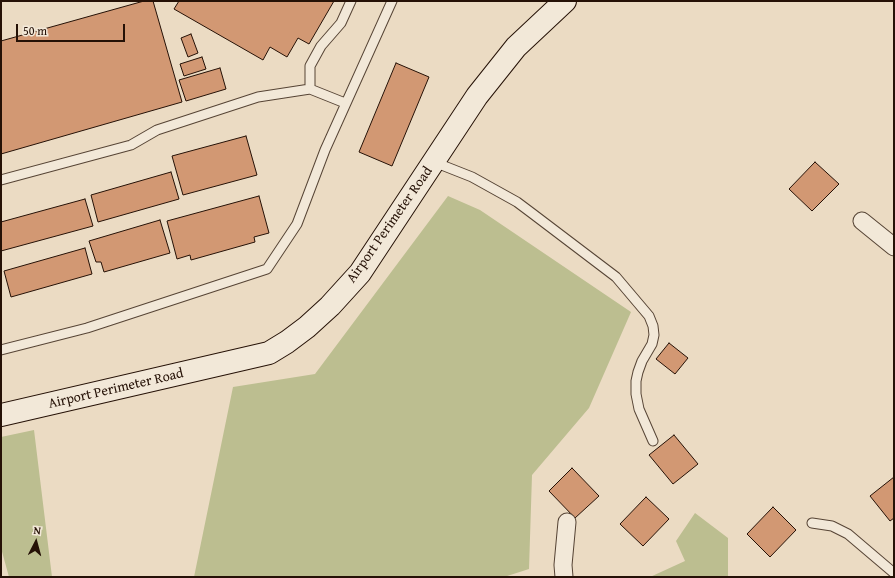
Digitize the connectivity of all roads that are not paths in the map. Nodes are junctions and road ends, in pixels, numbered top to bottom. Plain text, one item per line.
1 (351, 1) edge
2 (392, 1) edge
3 (565, 1) edge
4 (310, 89) junction
5 (345, 103) junction
6 (434, 162) junction
7 (1, 180) edge
8 (862, 221) dead end
9 (894, 247) edge
10 (1, 350) edge
11 (1, 415) edge
12 (653, 441) dead end
13 (567, 522) dead end
14 (812, 523) dead end
15 (894, 574) edge
16 (564, 577) edge

1 - 4 lane
2 - 5 lane
3 - 6 street, Airport Perimeter Road
4 - 5 lane
4 - 7 lane
5 - 10 lane
6 - 11 street, Airport Perimeter Road
6 - 12 lane
8 - 9 street
13 - 16 street
14 - 15 lane

